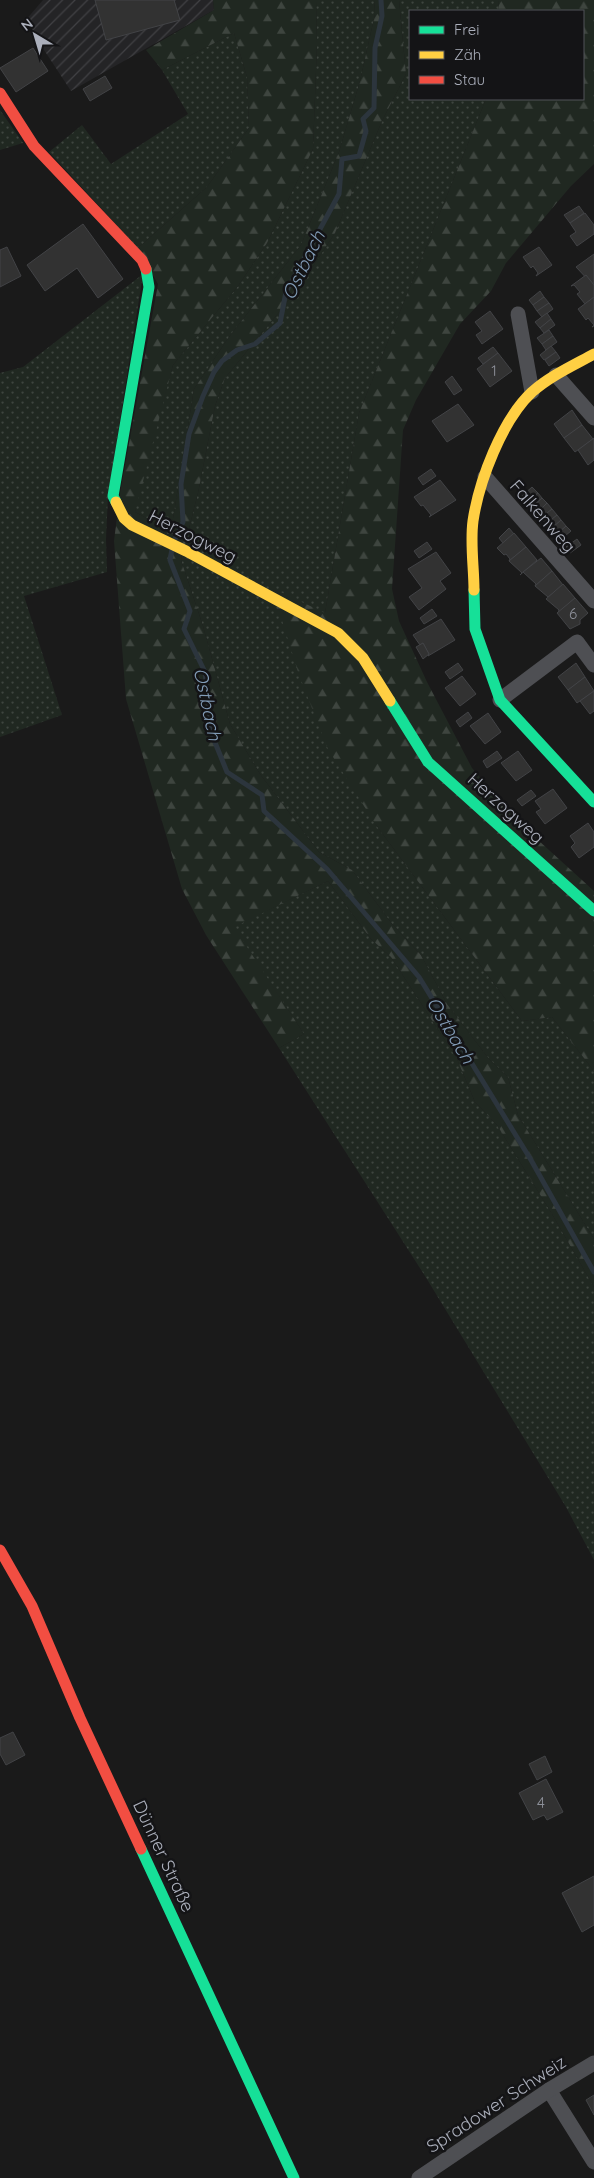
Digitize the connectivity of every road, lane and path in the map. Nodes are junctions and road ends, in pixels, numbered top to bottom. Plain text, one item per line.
1 (0, 93) edge
2 (518, 314) dead end
3 (594, 354) edge
4 (556, 375) junction
5 (532, 392) junction
6 (594, 418) edge
7 (485, 477) junction
8 (594, 602) edge
9 (594, 665) edge
10 (500, 700) junction
11 (594, 802) edge
12 (594, 911) edge
13 (0, 1550) edge
14 (594, 2063) edge
15 (549, 2090) junction
16 (594, 2162) edge
17 (294, 2178) edge
18 (419, 2178) edge

1 - 12 street, Herzogweg
2 - 5 street
3 - 4 street
4 - 5 street
4 - 6 street
5 - 7 street
7 - 8 street, Falkenweg
7 - 10 street
9 - 10 street
10 - 11 street
13 - 17 street, Dünner Straße
14 - 15 street, Spradower Schweiz
15 - 16 street
15 - 18 street, Spradower Schweiz

